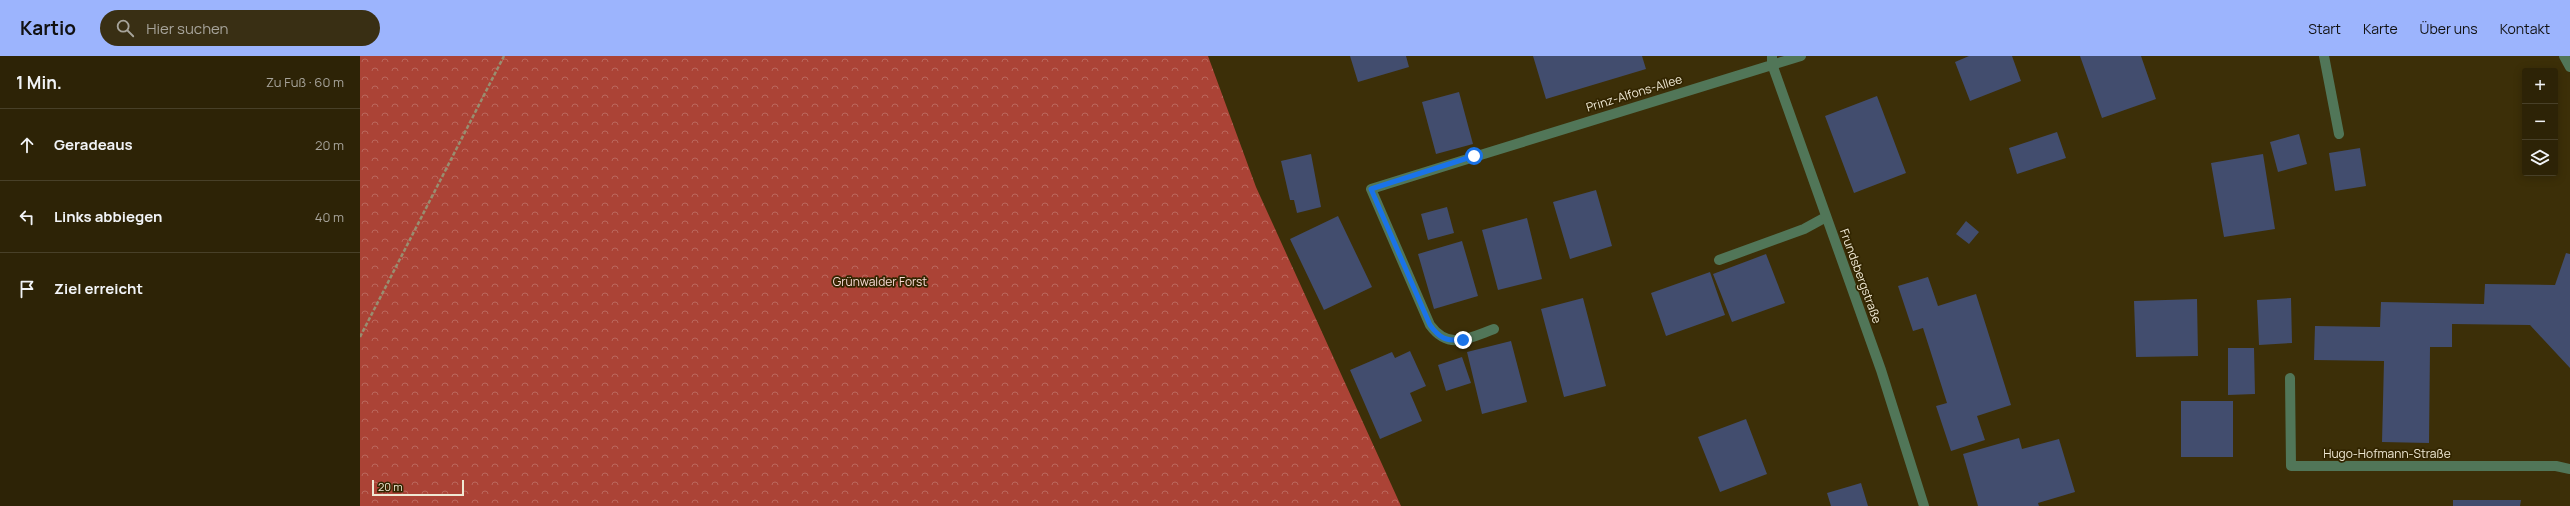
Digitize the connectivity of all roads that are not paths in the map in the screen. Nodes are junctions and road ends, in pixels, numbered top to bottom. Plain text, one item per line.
1 (1801, 56) edge
2 (2324, 56) edge
3 (2564, 56) edge
4 (1772, 60) edge
5 (2570, 67) edge
6 (2340, 134) dead end
7 (1826, 217) junction
8 (1719, 260) dead end
9 (1494, 330) dead end
10 (2290, 378) dead end
11 (2570, 469) edge
12 (1924, 506) edge

1 - 4 street, Prinz-Alfons-Allee
2 - 6 street
3 - 5 street
4 - 7 street, Frundsbergstraße
4 - 9 street, Prinz-Alfons-Allee
7 - 8 street
7 - 12 street, Frundsbergstraße
10 - 11 street, Hugo-Hofmann-Straße

